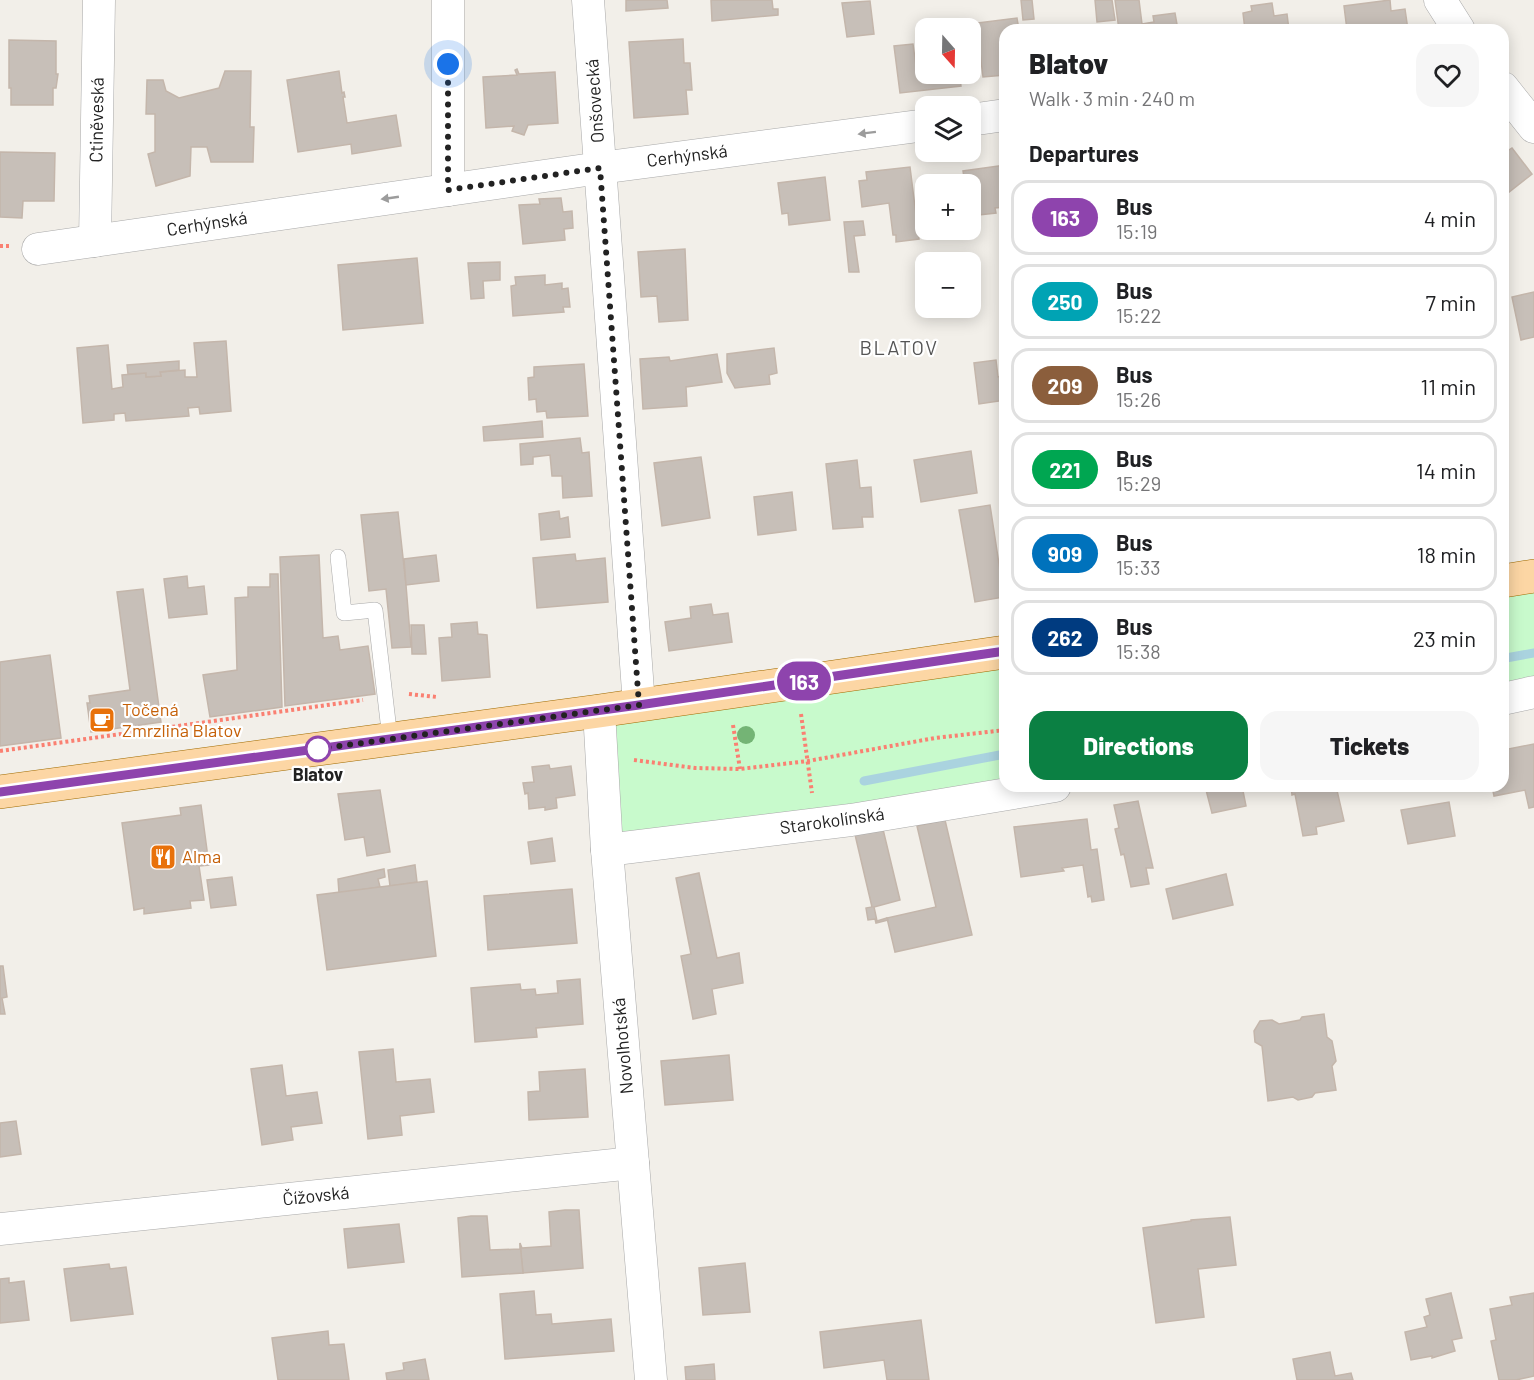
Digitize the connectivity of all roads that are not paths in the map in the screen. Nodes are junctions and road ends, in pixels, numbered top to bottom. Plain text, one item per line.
1 (99, 0) edge
2 (448, 0) edge
3 (588, 0) edge
4 (1440, 0) edge
5 (1455, 24) edge
6 (1509, 96) edge
7 (999, 116) edge
8 (981, 118) edge
9 (915, 126) edge
10 (1534, 127) edge
11 (600, 168) junction
12 (448, 190) junction
13 (95, 241) junction
14 (39, 249) dead end
15 (338, 557) dead end
16 (1534, 576) edge
17 (1509, 580) edge
18 (999, 653) edge
19 (1534, 692) edge
20 (1509, 698) edge
21 (639, 705) junction
22 (598, 711) junction
23 (390, 739) junction
24 (0, 792) edge
25 (1019, 792) edge
26 (607, 850) junction
27 (633, 1162) junction
28 (0, 1229) edge
29 (651, 1380) edge

1 - 13 street, Ctiněveská
2 - 12 street
3 - 11 street, Onšovecká
4 - 5 street
6 - 10 street
7 - 8 street
9 -> 11 street, Cerhýnská
11 - 12 street, Cerhýnská
11 - 21 street, Onšovecká
12 -> 13 street, Cerhýnská
13 - 14 street, Cerhýnská
15 - 23 lane
16 - 17 main road
18 - 21 main road
19 - 20 street
21 - 22 main road
22 - 23 main road
22 - 26 street, Novolhotská
23 - 24 main road
25 - 26 street, Starokolínská
26 - 27 street, Novolhotská
27 - 28 street, Čížovská
27 - 29 street, Novolhotská

